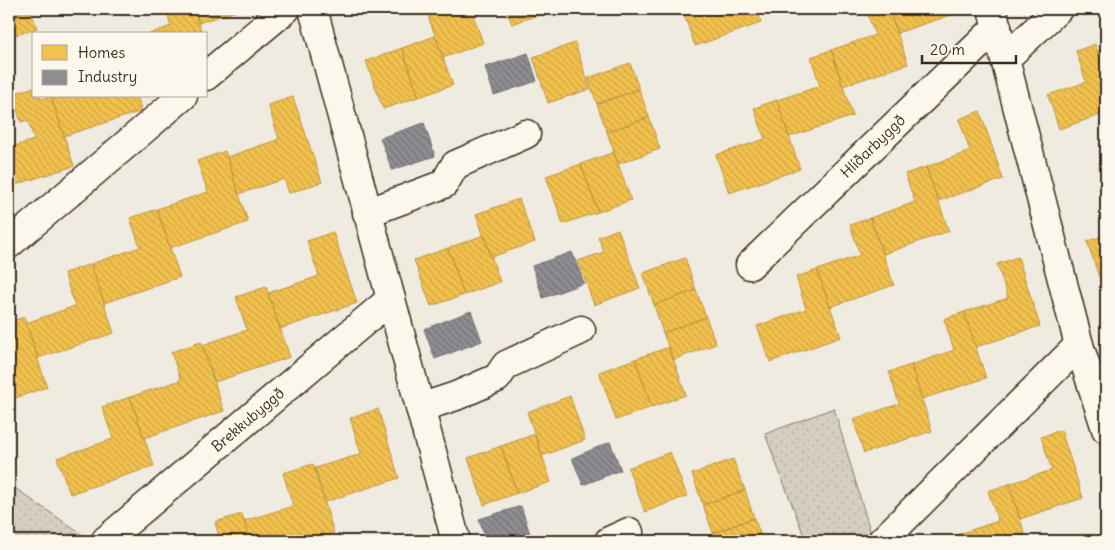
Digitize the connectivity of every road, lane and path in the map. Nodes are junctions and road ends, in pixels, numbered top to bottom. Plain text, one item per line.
1 (286, 9) edge
2 (1058, 9) edge
3 (319, 11) edge
4 (995, 18) edge
5 (1005, 59) junction
6 (208, 74) edge
7 (181, 98) edge
8 (526, 134) dead end
9 (367, 213) junction
10 (9, 244) edge
11 (750, 265) dead end
12 (391, 299) junction
13 (581, 330) dead end
14 (1080, 345) junction
15 (1097, 369) edge
16 (420, 408) junction
17 (1106, 429) edge
18 (106, 540) edge
19 (456, 541) edge
20 (882, 541) edge

1 - 6 street
2 - 5 street
3 - 9 street
4 - 5 street, Hlíðarbyggð
4 - 11 street, Hlíðarbyggð
5 - 14 street, Hlíðarbyggð
7 - 10 street
8 - 9 street
9 - 12 street
12 - 16 street
12 - 18 street, Brekkubyggð
13 - 16 street
14 - 15 street, Hlíðarbyggð
14 - 20 street
15 - 17 street, Hlíðarbyggð
16 - 19 street

